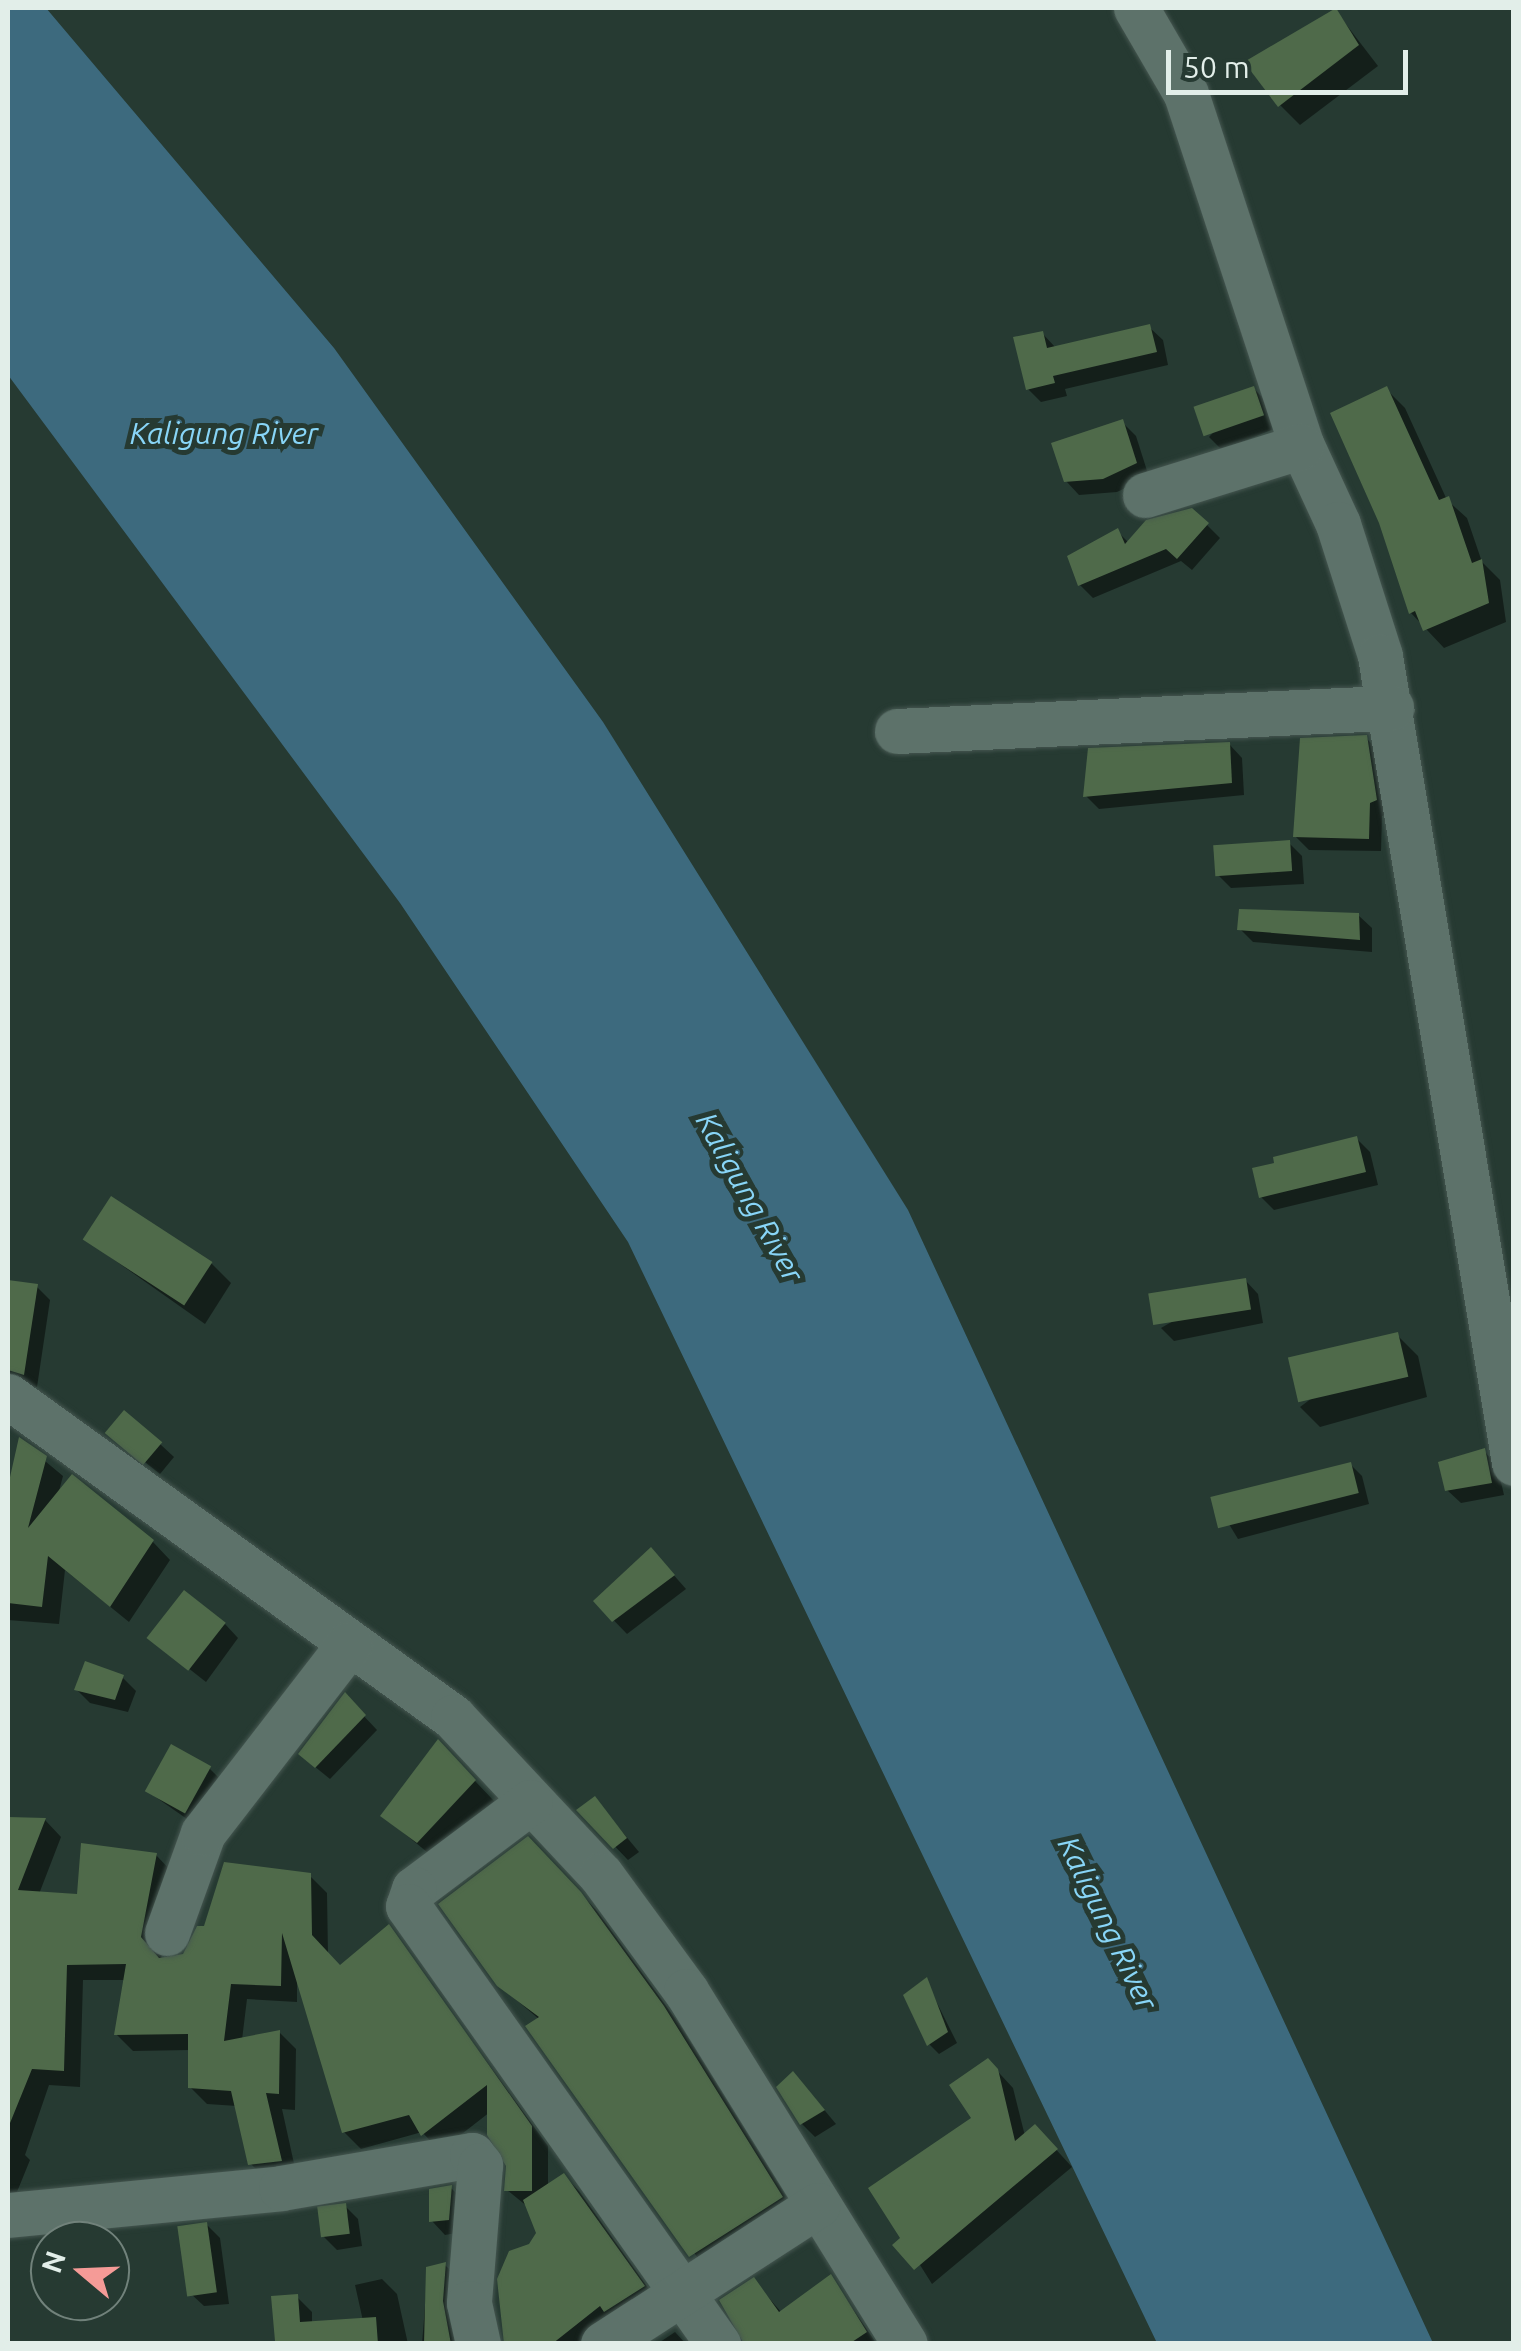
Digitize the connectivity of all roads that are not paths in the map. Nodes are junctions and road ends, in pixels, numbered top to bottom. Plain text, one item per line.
1 (1136, 8) edge
2 (1302, 446) junction
3 (1145, 495) dead end
4 (1392, 708) junction
5 (897, 730) dead end
6 (8, 1396) edge
7 (1514, 1463) edge
8 (348, 1644) junction
9 (530, 1802) junction
10 (167, 1933) dead end
11 (818, 2205) junction
12 (8, 2215) edge
13 (681, 2295) junction
14 (895, 2340) edge
15 (478, 2344) edge
16 (602, 2344) edge
17 (718, 2344) edge

1 - 2 street
2 - 3 street
2 - 4 street
4 - 5 street
4 - 7 street
6 - 8 street
8 - 9 street
8 - 10 street
9 - 11 street
9 - 13 street
11 - 13 street
11 - 14 street
12 - 15 street
13 - 16 street
13 - 17 street

